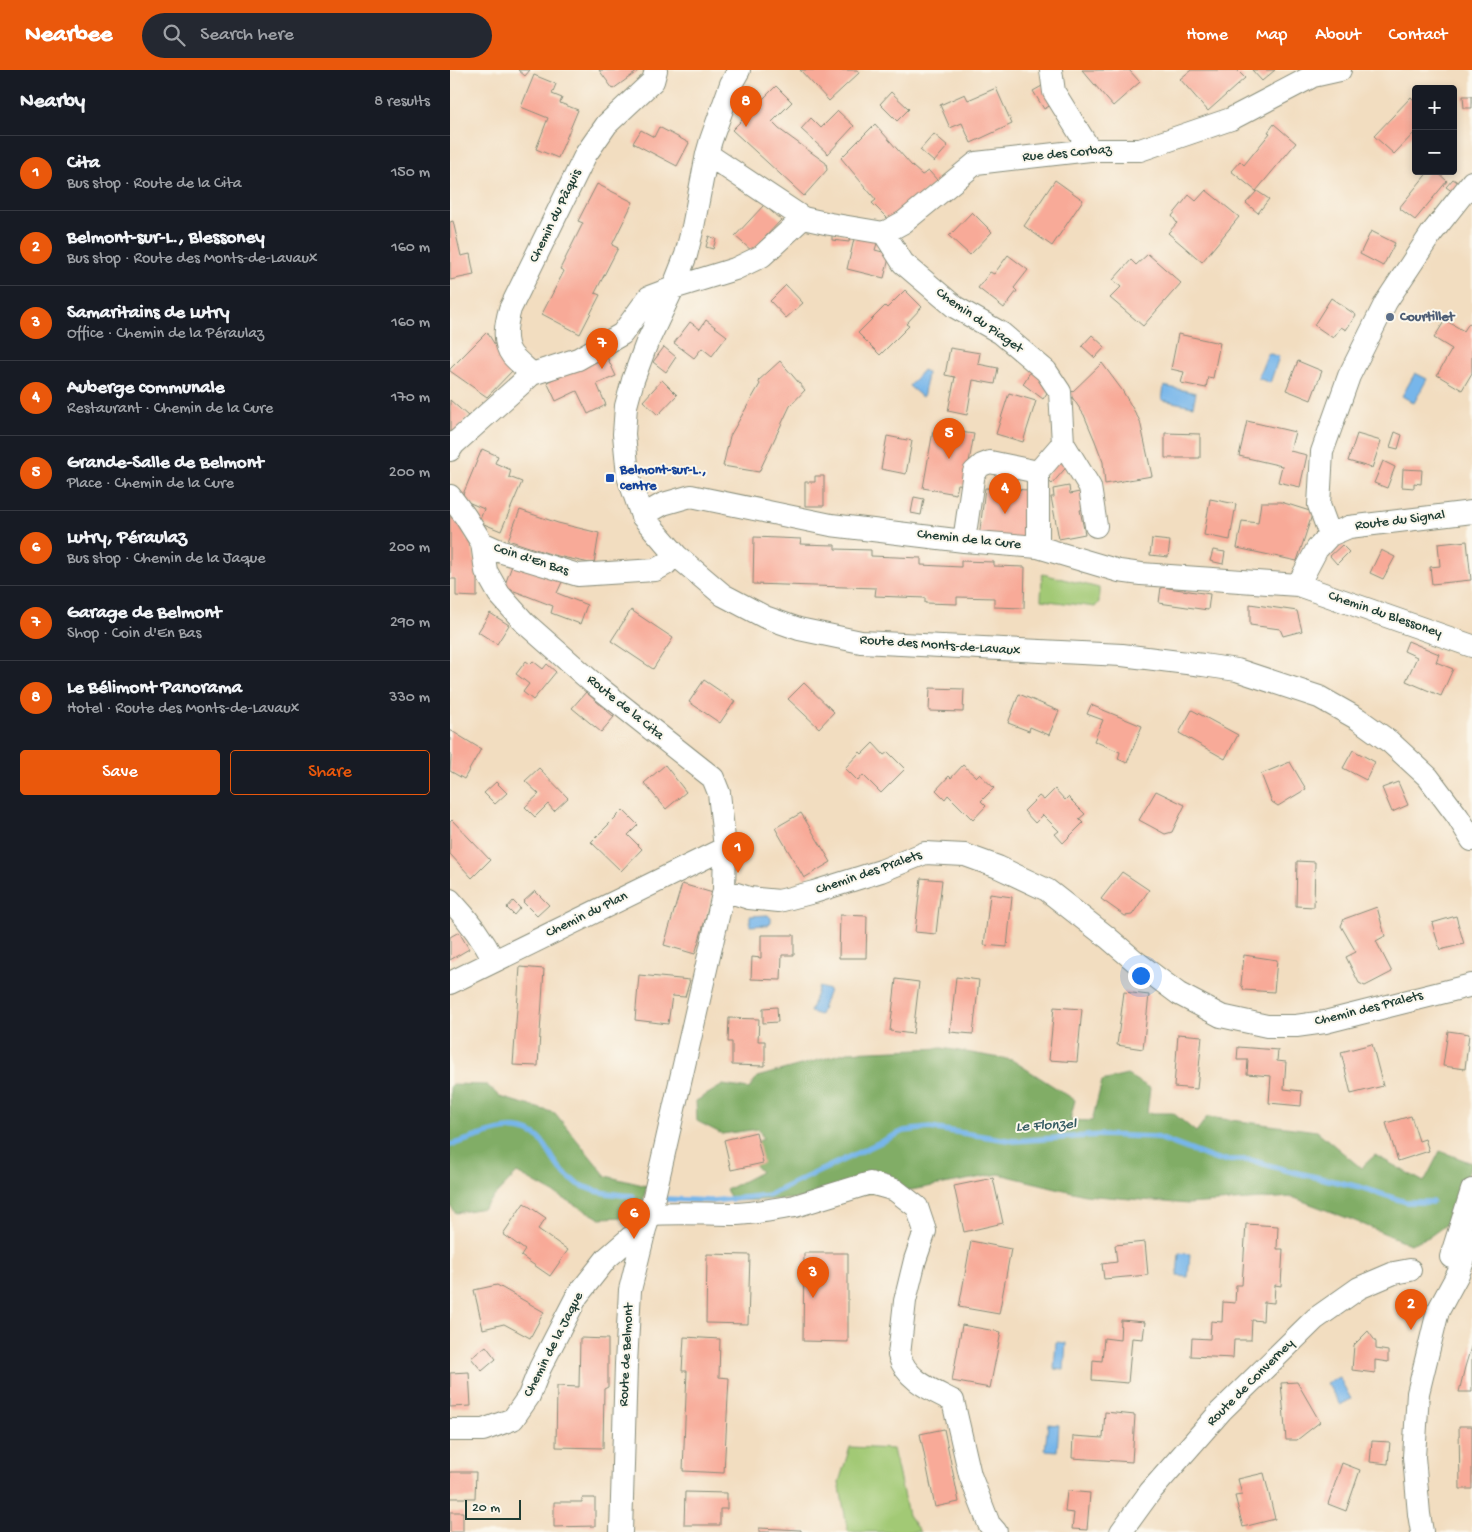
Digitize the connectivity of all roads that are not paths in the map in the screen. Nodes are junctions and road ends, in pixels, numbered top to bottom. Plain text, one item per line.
1 (656, 70) edge
2 (738, 70) edge
3 (1051, 70) edge
4 (1340, 70) edge
5 (1090, 150) junction
6 (707, 154) junction
7 (1472, 182) edge
8 (803, 218) junction
9 (884, 233) junction
10 (673, 288) junction
11 (532, 374) junction
12 (1063, 443) junction
13 (450, 450) edge
14 (1038, 472) junction
15 (450, 496) edge
16 (1472, 512) edge
17 (642, 516) junction
18 (1096, 526) dead end
19 (1330, 535) junction
20 (964, 540) junction
21 (482, 543) junction
22 (1038, 547) junction
23 (666, 564) dead end
24 (1298, 585) junction
25 (1472, 646) edge
26 (1472, 840) edge
27 (725, 848) junction
28 (724, 890) junction
29 (450, 900) edge
30 (494, 961) junction
31 (450, 983) edge
32 (1472, 985) edge
33 (657, 1182) joint
34 (1472, 1190) edge
35 (648, 1222) junction
36 (1466, 1235) edge
37 (1410, 1270) dead end
38 (450, 1430) edge
39 (621, 1532) edge
40 (996, 1532) edge
41 (1121, 1532) edge
42 (1422, 1532) edge

1 - 11 street, Chemin du Pâquis
2 - 6 street, Route des Monts-de-Lavaux
3 - 5 street
4 - 5 street, Rue des Corbaz
5 - 9 street, Rue des Corbaz
6 - 8 street
6 - 10 street, Route des Monts-de-Lavaux
7 - 19 street
8 - 9 street
8 - 10 street
9 - 12 street, Chemin du Piaget
10 - 11 street
10 - 17 street, Route des Monts-de-Lavaux
11 - 13 street
12 - 14 street
12 - 18 street
14 - 20 street
14 - 22 street
15 - 21 street, Coin d'En Bas
16 - 19 street, Route du Signal
17 - 20 street, Chemin de la Cure
17 - 26 street, Route des Monts-de-Lavaux
19 - 24 street
20 - 22 street, Chemin de la Cure
21 - 23 street, Coin d'En Bas
21 - 27 street, Route de la Cita
22 - 24 street, Chemin de la Cure
24 - 25 street, Chemin du Blessoney
27 - 28 street, Route de la Cita
27 - 30 street, Chemin du Plan
28 - 32 street, Chemin des Pralets
28 - 33 street, Route de la Cita
29 - 30 street
30 - 31 street, Chemin du Plan
33 - 35 street, Route de Belmont
34 - 36 street
35 - 38 street, Chemin de la Jaque
35 - 39 street, Route de Belmont
35 - 40 street
36 - 42 street
37 - 41 street, Route de Converney

